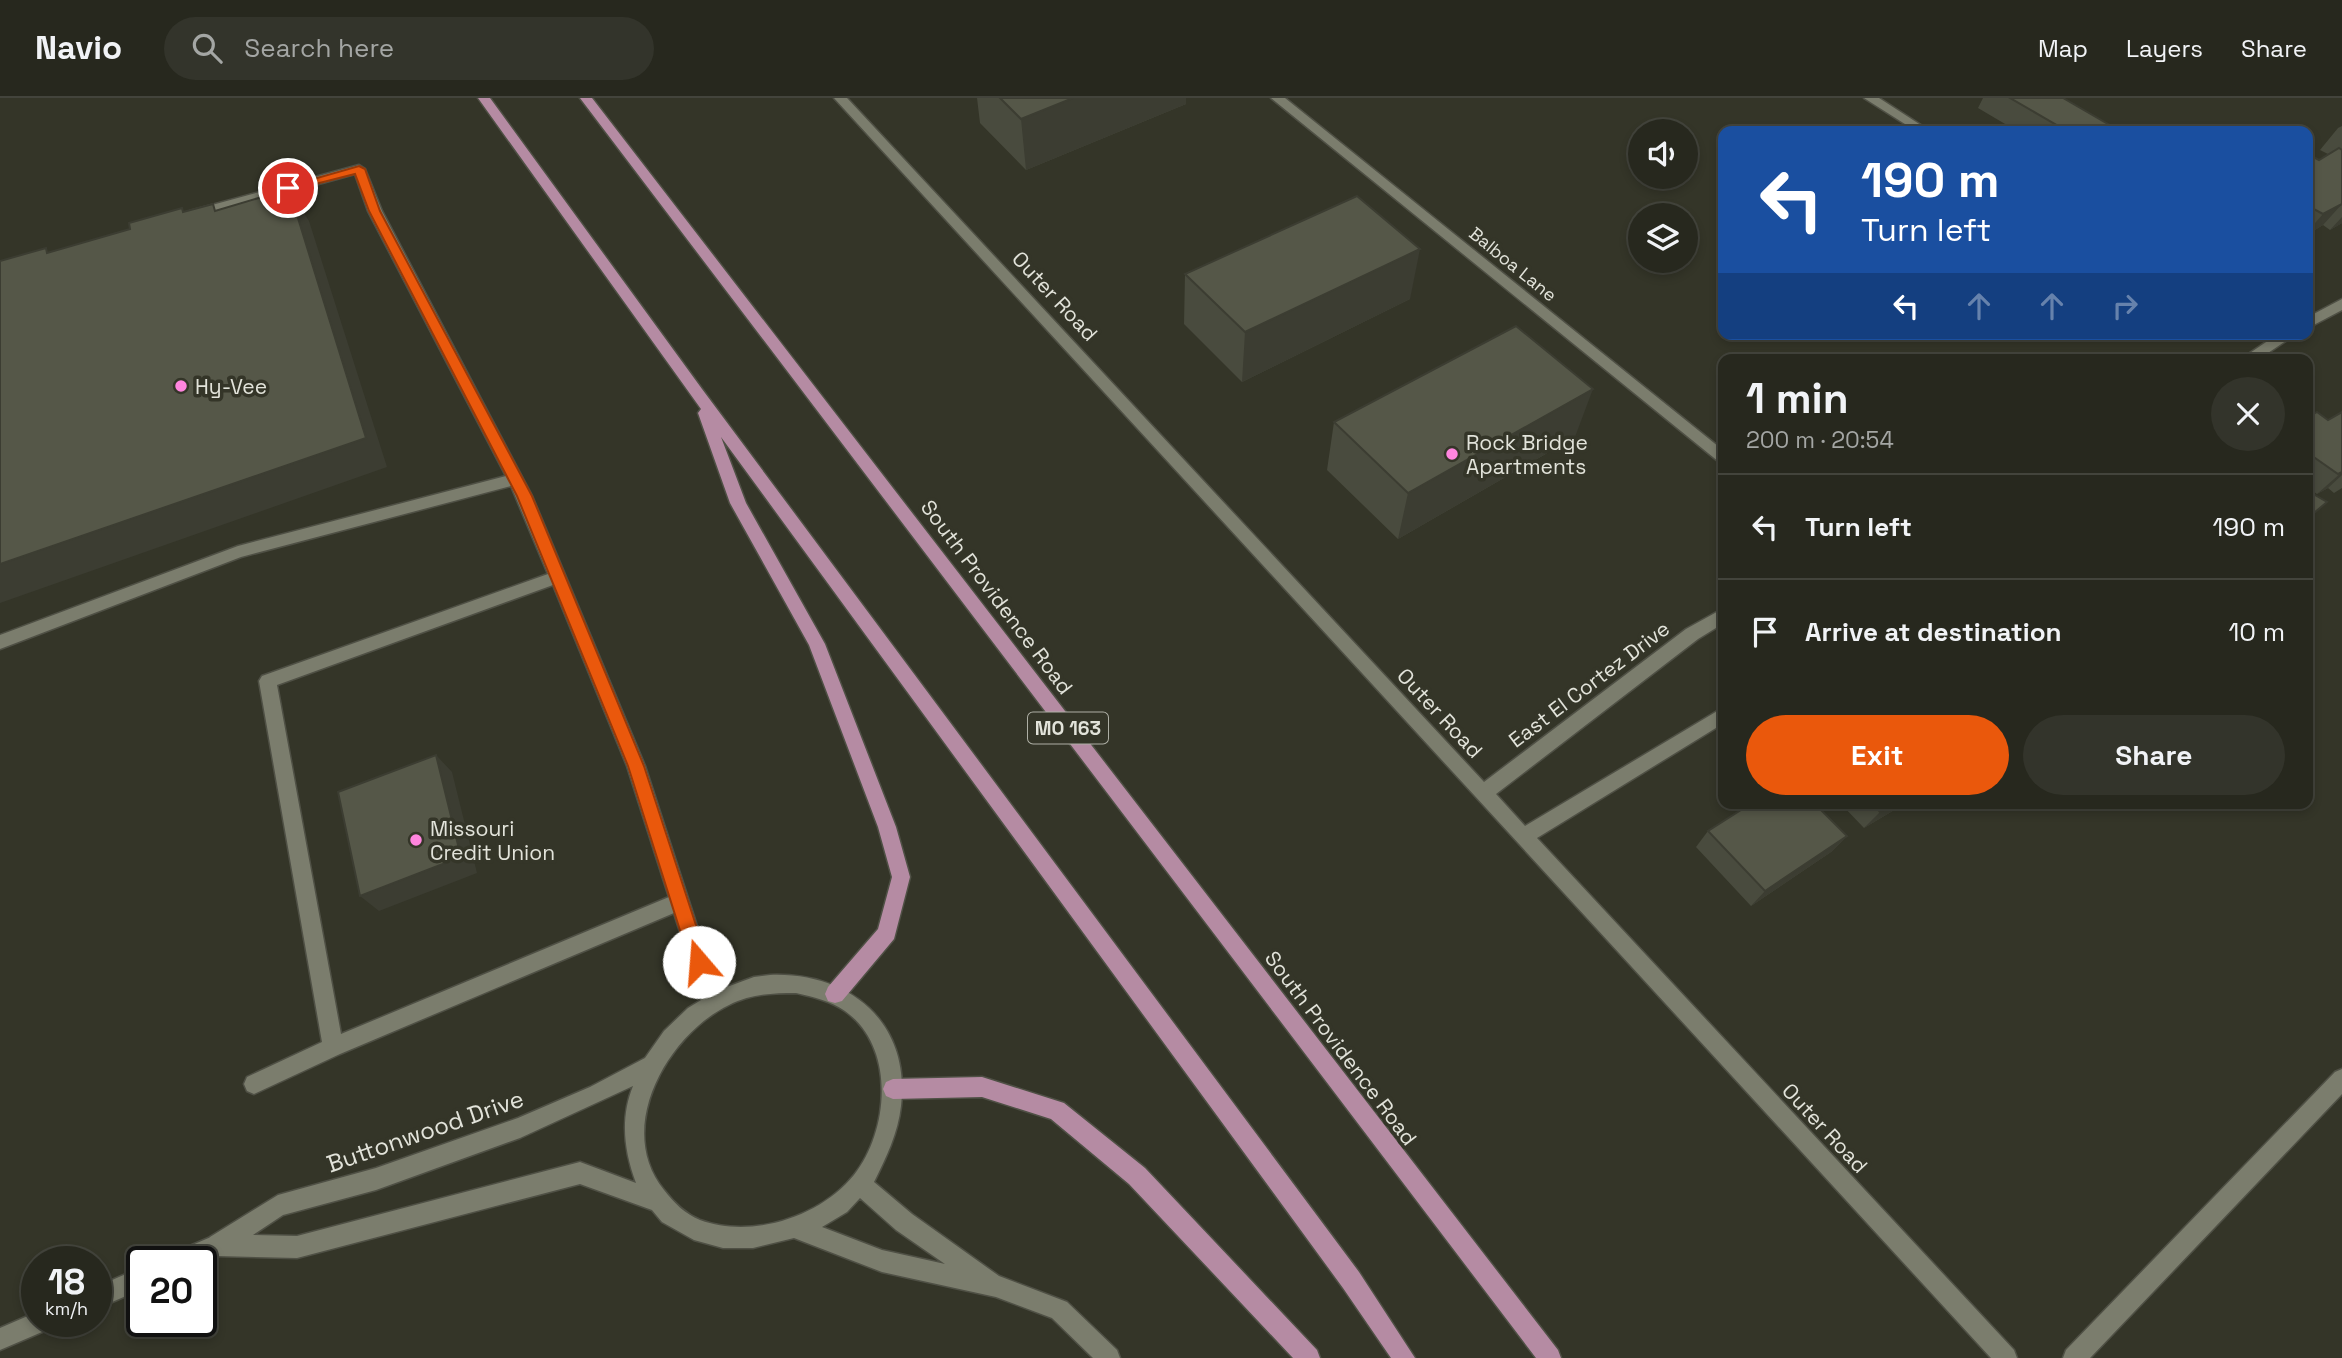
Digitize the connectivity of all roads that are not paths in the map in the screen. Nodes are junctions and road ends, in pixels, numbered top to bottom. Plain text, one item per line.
1 (484, 98) edge
2 (586, 98) edge
3 (840, 98) edge
4 (1277, 98) edge
5 (1879, 100) edge
6 (1917, 126) edge
7 (175, 220) edge
8 (2342, 304) edge
9 (2313, 320) edge
10 (2269, 340) edge
11 (2279, 340) edge
12 (2274, 343) junction
13 (2256, 354) edge
14 (697, 393) junction
15 (1718, 455) edge
16 (516, 479) junction
17 (558, 577) junction
18 (1718, 619) edge
19 (0, 642) edge
20 (1718, 718) edge
21 (1483, 793) junction
22 (1524, 836) junction
23 (680, 901) junction
24 (835, 994) junction
25 (712, 1003) junction
26 (333, 1047) junction
27 (650, 1066) junction
28 (2342, 1079) edge
29 (254, 1084) dead end
30 (893, 1089) junction
31 (860, 1184) junction
32 (655, 1200) junction
33 (796, 1228) junction
34 (218, 1245) joint
35 (996, 1286) junction
36 (21, 1330) edge
37 (0, 1339) edge
38 (1109, 1358) edge
39 (1309, 1358) edge
40 (1404, 1358) edge
41 (1550, 1358) edge
42 (2007, 1358) edge
43 (2074, 1358) edge

1 - 14 main road
2 - 41 main road, South Providence Road / MO 163
3 - 21 street, Outer Road
4 - 15 street, Balboa Lane
5 - 6 street
7 - 16 street
8 - 9 street
10 - 12 street
11 - 12 street
12 - 13 street
14 - 24 main road
14 - 40 main road
16 - 17 street
16 - 19 street
17 - 23 street
17 - 26 street
18 - 21 street, East El Cortez Drive
20 - 22 street
21 - 22 street, Outer Road
22 - 42 street, Outer Road
23 - 25 street
23 - 26 street
24 - 25 street, Buttonwood Drive
24 - 30 street, Buttonwood Drive
25 - 27 street, Buttonwood Drive
26 - 29 street
27 - 32 street, Buttonwood Drive
27 - 34 street, Buttonwood Drive
28 - 43 street
30 - 31 street, Buttonwood Drive
30 - 39 main road
31 - 33 street, Buttonwood Drive
31 - 35 street
32 - 33 street, Buttonwood Drive
32 - 34 street, Buttonwood Drive
33 - 35 street
35 - 38 street
36 - 37 street

